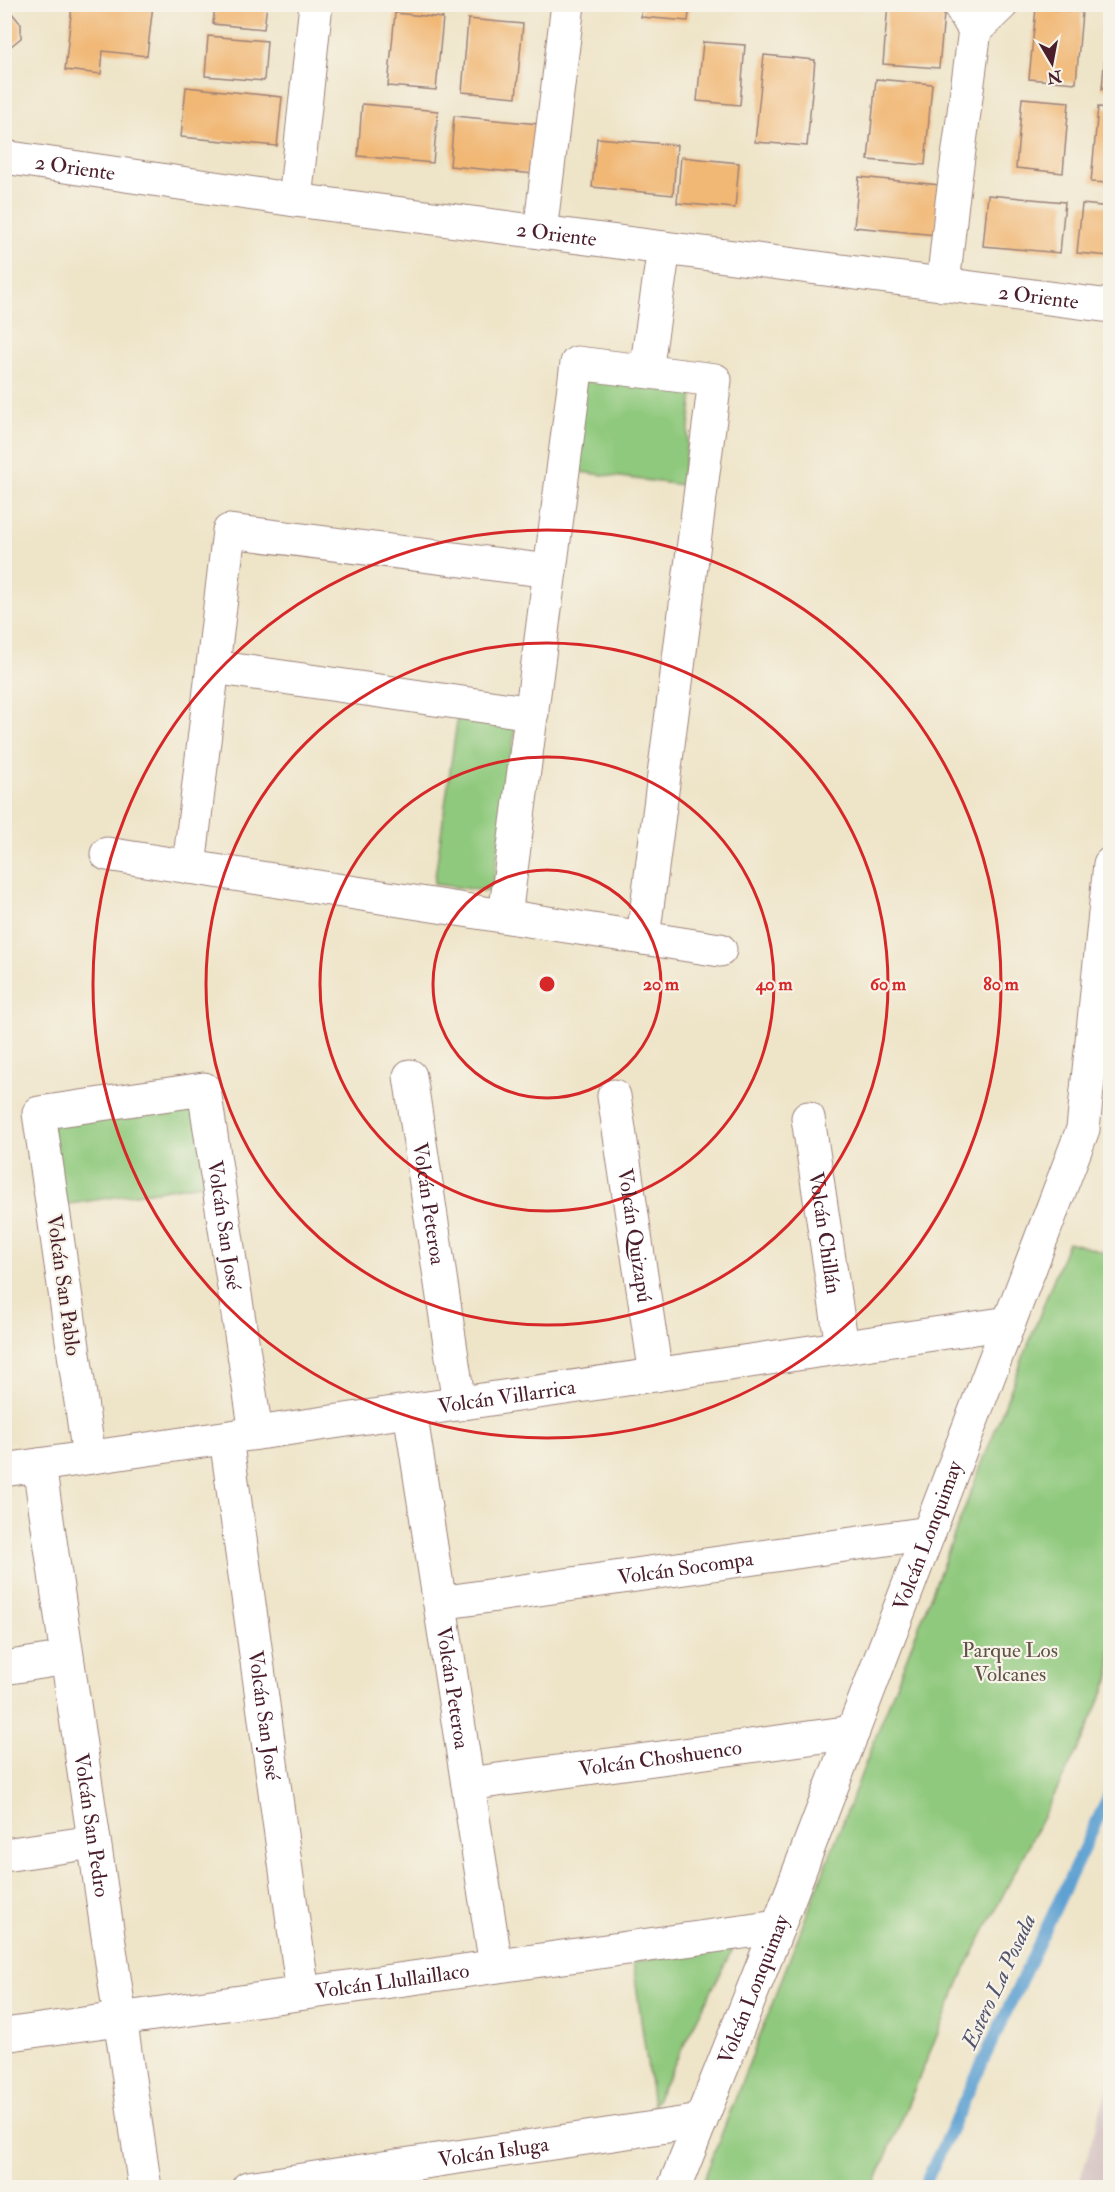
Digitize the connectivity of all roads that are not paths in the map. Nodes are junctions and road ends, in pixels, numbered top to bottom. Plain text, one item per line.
1 (316, 4) edge
2 (568, 4) edge
3 (1002, 4) edge
4 (967, 17) edge
5 (4, 157) edge
6 (295, 200) junction
7 (540, 232) junction
8 (664, 248) junction
9 (943, 285) junction
10 (1110, 306) edge
11 (646, 371) junction
12 (550, 571) junction
13 (213, 667) junction
14 (532, 713) junction
15 (106, 854) dead end
16 (1110, 864) edge
17 (189, 867) junction
18 (505, 916) junction
19 (643, 938) junction
20 (720, 950) dead end
21 (410, 1076) dead end
22 (614, 1096) dead end
23 (39, 1113) joint
24 (808, 1118) dead end
25 (1009, 1323) junction
26 (842, 1347) junction
27 (656, 1375) junction
28 (459, 1404) junction
29 (410, 1411) junction
30 (241, 1435) junction
31 (89, 1457) junction
32 (39, 1465) junction
33 (4, 1470) edge
34 (929, 1533) junction
35 (440, 1603) junction
36 (67, 1658) junction
37 (4, 1668) edge
38 (853, 1732) junction
39 (468, 1784) junction
40 (94, 1842) junction
41 (4, 1855) edge
42 (778, 1927) junction
43 (496, 1966) junction
44 (303, 1993) junction
45 (121, 2019) junction
46 (4, 2035) edge
47 (701, 2121) junction
48 (145, 2187) edge
49 (248, 2187) edge
50 (674, 2187) edge

1 - 6 street
2 - 7 street
3 - 4 street
4 - 9 street
5 - 6 street, 2 Oriente
6 - 7 street, 2 Oriente
7 - 8 street, 2 Oriente
8 - 9 street, 2 Oriente
8 - 11 street
9 - 10 street, 2 Oriente
11 - 12 street
11 - 19 street
12 - 13 street
12 - 14 street
13 - 14 street
13 - 17 street
14 - 18 street
15 - 17 street
16 - 25 street, Volcán Lonquimay
17 - 18 street
18 - 19 street
19 - 20 street
21 - 28 street, Volcán Peteroa
22 - 27 street, Volcán Quizapú
23 - 30 street, Volcán San José
23 - 31 street, Volcán San Pablo
24 - 26 street, Volcán Chillán
25 - 26 street, Volcán Villarrica
25 - 34 street, Volcán Lonquimay
26 - 27 street, Volcán Villarrica
27 - 28 street, Volcán Villarrica
28 - 29 street, Volcán Villarrica
29 - 30 street, Volcán Villarrica
29 - 35 street, Volcán Peteroa
30 - 31 street, Volcán Villarrica
30 - 44 street, Volcán San José
31 - 32 street, Volcán Villarrica
32 - 33 street, Volcán Villarrica
32 - 36 street, Volcán San Pedro
34 - 35 street, Volcán Socompa
34 - 38 street, Volcán Lonquimay
35 - 39 street, Volcán Peteroa
36 - 37 street
36 - 40 street, Volcán San Pedro
38 - 39 street, Volcán Choshuenco
38 - 42 street, Volcán Lonquimay
39 - 43 street, Volcán Peteroa
40 - 41 street
40 - 45 street, Volcán San Pedro
42 - 43 street, Volcán Llullaillaco
42 - 47 street, Volcán Lonquimay
43 - 44 street, Volcán Llullaillaco
44 - 45 street, Volcán Llullaillaco
45 - 46 street, Volcán Llullaillaco
45 - 48 street, Volcán San Pedro
47 - 49 street, Volcán Isluga
47 - 50 street, Volcán Lonquimay

